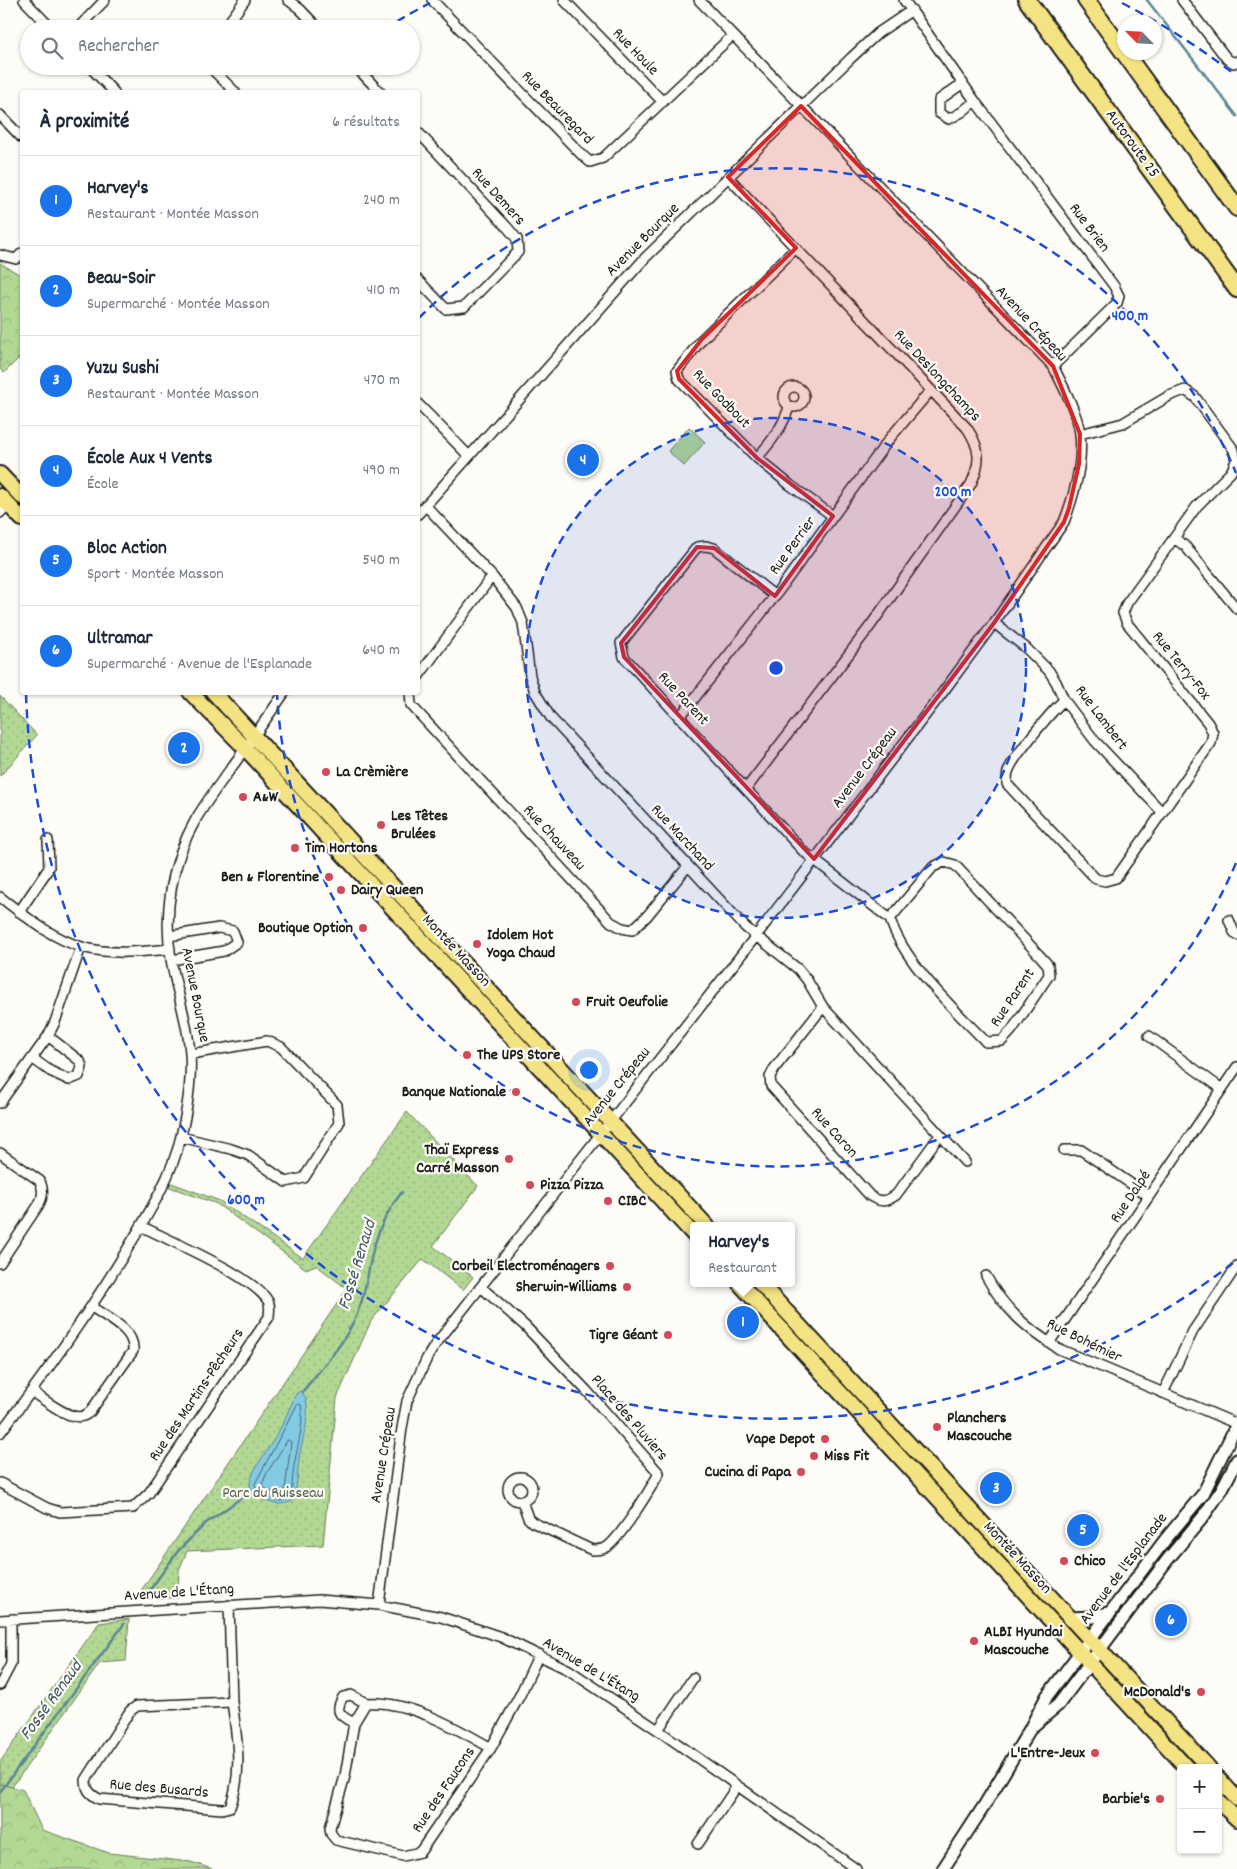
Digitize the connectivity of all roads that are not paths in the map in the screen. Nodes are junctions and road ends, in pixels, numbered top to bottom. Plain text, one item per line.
1 (24, 0) edge
2 (105, 0) edge
3 (245, 0) edge
4 (288, 0) edge
5 (432, 0) edge
6 (564, 0) edge
7 (699, 0) edge
8 (904, 0) edge
9 (1027, 0) edge
10 (1086, 0) edge
11 (1182, 0) edge
12 (912, 10) junction
13 (43, 20) edge
14 (86, 20) edge
15 (231, 20) edge
16 (310, 20) edge
17 (733, 35) junction
18 (1237, 60) edge
19 (97, 75) edge
20 (218, 75) edge
21 (364, 75) edge
22 (963, 83) junction
23 (112, 90) edge
24 (232, 90) edge
25 (378, 90) edge
26 (975, 101) junction
27 (663, 102) junction
28 (802, 106) junction
29 (0, 115) edge
30 (420, 134) edge
31 (20, 136) edge
32 (728, 177) junction
33 (1237, 208) edge
34 (796, 248) junction
35 (0, 255) edge
36 (20, 255) edge
37 (420, 282) edge
38 (1237, 289) edge
39 (1053, 366) junction
40 (931, 390) junction
41 (420, 406) edge
42 (789, 407) dead end
43 (1080, 434) junction
44 (469, 456) junction
45 (757, 458) junction
46 (0, 474) edge
47 (20, 495) edge
48 (3, 505) edge
49 (425, 505) junction
50 (420, 511) edge
51 (833, 516) junction
52 (20, 518) edge
53 (1174, 538) junction
54 (492, 576) junction
55 (776, 596) junction
56 (1237, 609) edge
57 (994, 623) junction
58 (420, 674) edge
59 (193, 695) edge
60 (215, 695) edge
61 (283, 695) edge
62 (410, 695) edge
63 (1064, 700) junction
64 (679, 718) junction
65 (254, 736) junction
66 (245, 748) junction
67 (746, 789) junction
68 (1162, 812) junction
69 (48, 840) dead end
70 (814, 859) junction
71 (688, 866) junction
72 (0, 897) edge
73 (19, 912) junction
74 (890, 919) junction
75 (1229, 920) dead end
76 (1237, 935) edge
77 (169, 936) junction
78 (756, 936) junction
79 (442, 940) junction
80 (81, 947) junction
81 (170, 949) junction
82 (431, 950) junction
83 (171, 960) junction
84 (824, 1007) junction
85 (48, 1036) junction
86 (1149, 1036) dead end
87 (190, 1054) junction
88 (32, 1058) junction
89 (1237, 1067) edge
90 (1222, 1089) junction
91 (0, 1104) edge
92 (610, 1121) junction
93 (600, 1133) junction
94 (940, 1135) junction
95 (181, 1137) junction
96 (1064, 1150) dead end
97 (0, 1153) edge
98 (965, 1162) dead end
99 (1149, 1196) junction
100 (703, 1222) edge
101 (141, 1226) junction
102 (690, 1231) edge
103 (0, 1263) edge
104 (1237, 1266) edge
105 (986, 1276) dead end
106 (481, 1287) junction
107 (743, 1287) edge
108 (764, 1287) edge
109 (92, 1308) junction
110 (1049, 1343) junction
111 (32, 1392) junction
112 (1163, 1393) junction
113 (1237, 1424) edge
114 (0, 1433) edge
115 (1237, 1460) edge
116 (0, 1483) edge
117 (522, 1501) dead end
118 (229, 1605) junction
119 (379, 1605) junction
120 (1111, 1612) junction
121 (1069, 1618) junction
122 (11, 1619) junction
123 (0, 1620) edge
124 (1095, 1645) junction
125 (1081, 1652) junction
126 (539, 1654) junction
127 (1090, 1662) junction
128 (693, 1678) dead end
129 (0, 1685) edge
130 (232, 1702) junction
131 (366, 1703) junction
132 (354, 1723) junction
133 (1030, 1729) junction
134 (658, 1730) junction
135 (491, 1748) junction
136 (1184, 1764) edge
137 (1205, 1764) edge
138 (1222, 1782) edge
139 (737, 1786) junction
140 (1237, 1799) edge
141 (1222, 1806) edge
142 (1237, 1819) edge
143 (698, 1844) dead end
144 (856, 1869) edge
145 (942, 1869) edge

1 - 13 street
2 - 14 street
3 - 15 street
4 - 16 street
5 - 27 street, Rue Beauregard
6 - 27 street, Rue Houle
7 - 17 street, Avenue Crépeau
8 - 12 street, Rue Brien
9 - 38 highway, Autoroute 25
10 - 33 highway
11 - 18 street
12 - 22 street, Rue Brien
12 - 28 street, Avenue Bourque
17 - 27 street, Rue Beauregard
17 - 28 street, Avenue Crépeau
19 - 23 street
20 - 24 street
21 - 25 street
22 - 26 street, Rue Brien
22 - 26 street
26 - 39 street, Rue Brien
28 - 32 street, Avenue Bourque
28 - 39 street, Avenue Crépeau
29 - 31 street
30 - 37 street, Rue Demers
32 - 34 street, Rue Deslongchamps
32 - 44 street, Avenue Bourque
34 - 40 street, Rue Deslongchamps
34 - 45 street, Rue Godbout
35 - 36 street
39 - 43 street, Avenue Crépeau
40 - 51 street, Rue Perrier
40 - 67 street, Rue Deslongchamps
41 - 44 street
42 - 45 street
43 - 53 street, Rue Terry-Fox
43 - 57 street, Avenue Crépeau
44 - 49 street, Avenue Bourque
45 - 51 street, Rue Godbout
46 - 47 main road
48 - 52 main road
49 - 50 street, Avenue Bourque
49 - 54 street, Rue Marchand
51 - 55 street, Rue Perrier
53 - 56 street
53 - 68 street, Rue Terry-Fox
54 - 58 street
54 - 71 street, Rue Marchand
55 - 64 street, Rue Perrier
55 - 64 street, Rue Parent
57 - 63 street, Rue Lambert
57 - 70 street, Avenue Crépeau
59 - 66 main road, Montée Masson
60 - 65 main road, Montée Masson
61 - 65 street, Avenue Bourque
62 - 71 street, Rue Chauveau
63 - 68 street, Rue Lambert
63 - 68 street, Rue Terry-Fox
64 - 67 street, Rue Parent
65 - 66 street, Avenue Bourque
65 - 79 main road, Montée Masson
66 - 77 street, Avenue Bourque
66 - 82 main road, Montée Masson
67 - 70 street, Rue Parent
69 - 73 street
70 - 74 street, Rue Parent
70 - 78 street, Avenue Crépeau
71 - 78 street, Rue Marchand
72 - 73 street
73 - 80 street
74 - 74 street, Rue Parent
75 - 76 street
77 - 81 street, Avenue Bourque
77 - 83 street
78 - 84 street, Rue Marchand
78 - 92 street, Avenue Crépeau
79 - 82 main road
79 - 92 main road, Montée Masson
80 - 81 street
80 - 85 street
81 - 83 street, Avenue Bourque
82 - 93 main road, Montée Masson
83 - 87 street, Avenue Bourque
84 - 94 street, Rue Marchand
84 - 94 street, Rue Caron
85 - 88 street
85 - 88 street
86 - 90 street
87 - 95 street, Avenue Bourque
87 - 95 street
88 - 91 street
89 - 90 street, Rue Dalpé
90 - 99 street, Rue Dalpé
92 - 93 street, Avenue Crépeau
92 - 100 main road, Montée Masson
93 - 102 main road, Montée Masson
93 - 106 street, Avenue Crépeau
94 - 98 street, Rue Marchand
95 - 101 street, Avenue Bourque
96 - 99 street
97 - 103 street
99 - 110 street, Rue Dalpé
101 - 109 street, Avenue Bourque
101 - 116 street, Rue des Martins-Pêcheurs
104 - 112 street
105 - 110 street, Rue Bohémier
106 - 117 street, Place des Pluviers
106 - 119 street, Avenue Crépeau
107 - 125 main road, Montée Masson
108 - 121 main road, Montée Masson
109 - 111 street, Avenue Bourque
109 - 111 street
110 - 112 street, Rue Bohémier
111 - 114 street, Avenue Bourque
112 - 113 street, Rue Bohémier
113 - 120 street, Avenue de l'Esplanade
115 - 124 street, Avenue de l'Esplanade
118 - 119 street, Avenue de L'Étang
118 - 122 street, Avenue de L'Étang
118 - 130 street, Rue des Busards
119 - 126 street, Avenue de L'Étang
120 - 121 street
120 - 124 street, Avenue de l'Esplanade
121 - 124 main road, Montée Masson
122 - 123 street, Avenue de L'Étang
122 - 129 street
124 - 125 street, Avenue de l'Esplanade
124 - 127 street, Avenue de l'Esplanade
124 - 137 main road, Montée Masson
125 - 127 main road, Montée Masson
125 - 133 street, Avenue de l'Esplanade
126 - 134 street, Avenue de L'Étang
126 - 135 street, Rue des Faucons
127 - 133 street, Avenue de l'Esplanade
127 - 136 main road, Montée Masson
128 - 134 street
130 - 130 street, Rue des Busards
131 - 132 street, Rue des Faucons
131 - 132 street, Rue des Faucons
131 - 135 street, Rue des Faucons
132 - 135 street, Rue des Faucons
133 - 145 street, Avenue de l'Esplanade
134 - 139 street, Avenue de L'Étang
138 - 140 main road
139 - 143 street
139 - 144 street, Avenue de L'Étang
141 - 142 main road

